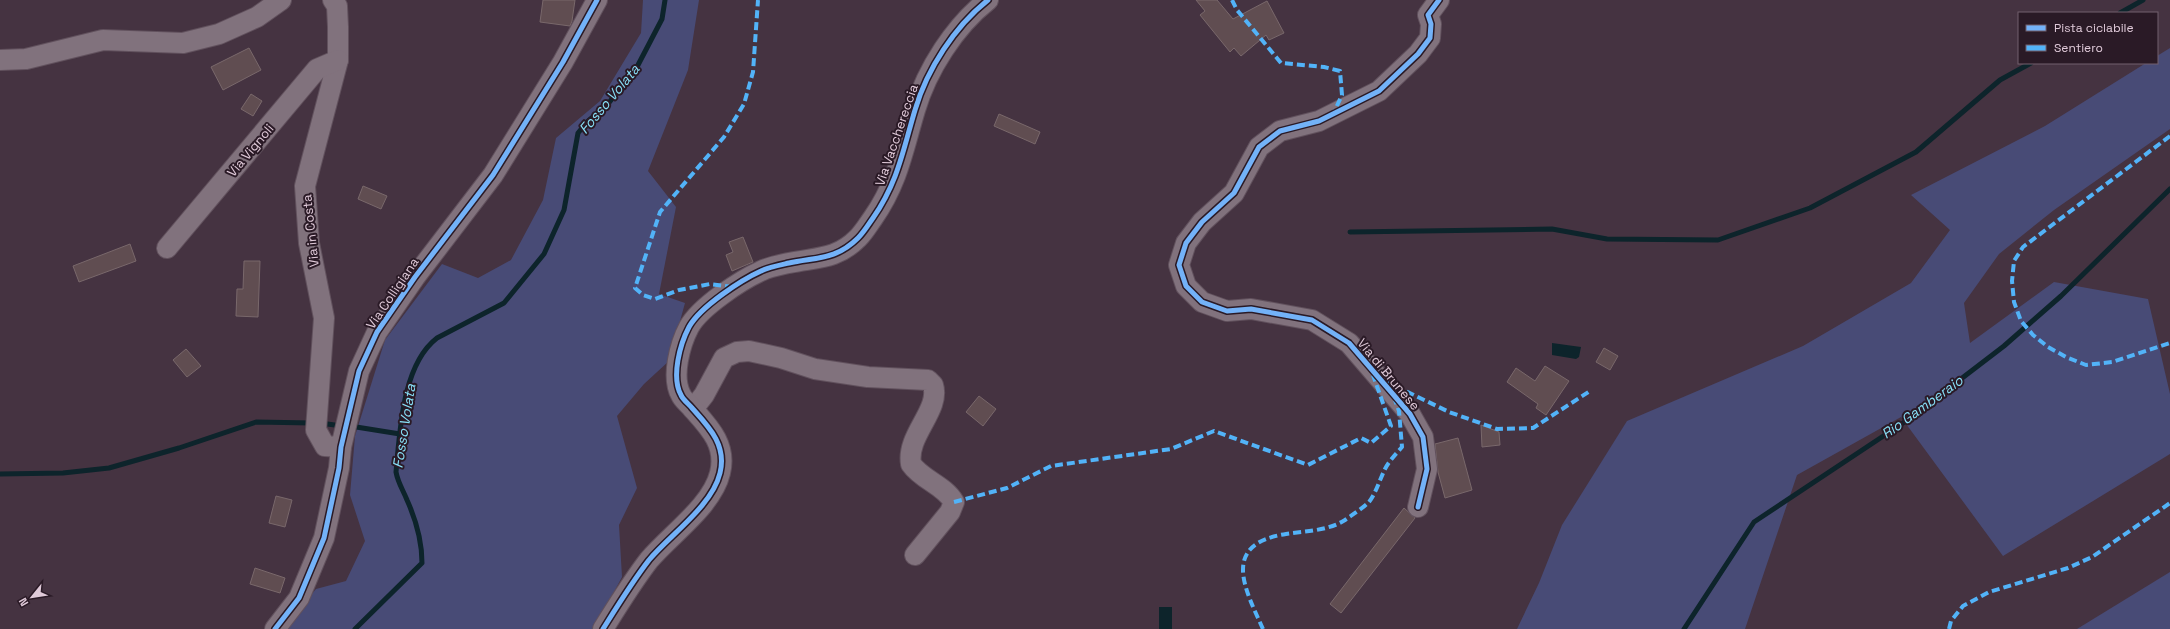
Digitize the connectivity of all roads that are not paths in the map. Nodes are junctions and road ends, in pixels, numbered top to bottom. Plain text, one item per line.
1 (281, 0) edge
2 (333, 0) edge
3 (597, 0) edge
4 (988, 0) edge
5 (1439, 0) edge
6 (0, 60) edge
7 (338, 60) junction
8 (167, 248) dead end
9 (693, 409) junction
10 (341, 447) junction
11 (1418, 507) dead end
12 (915, 554) dead end
13 (275, 629) edge
14 (603, 629) edge

1 - 6 street
2 - 7 street, Via in Costa
3 - 10 street, Via Colligiana
4 - 9 street, Via Vacchereccia
5 - 11 street, Via di Brunese
7 - 8 street, Via Vignoli
7 - 10 street, Via in Costa
9 - 12 street
9 - 14 street, Via Vacchereccia
10 - 13 street, Via Colligiana

